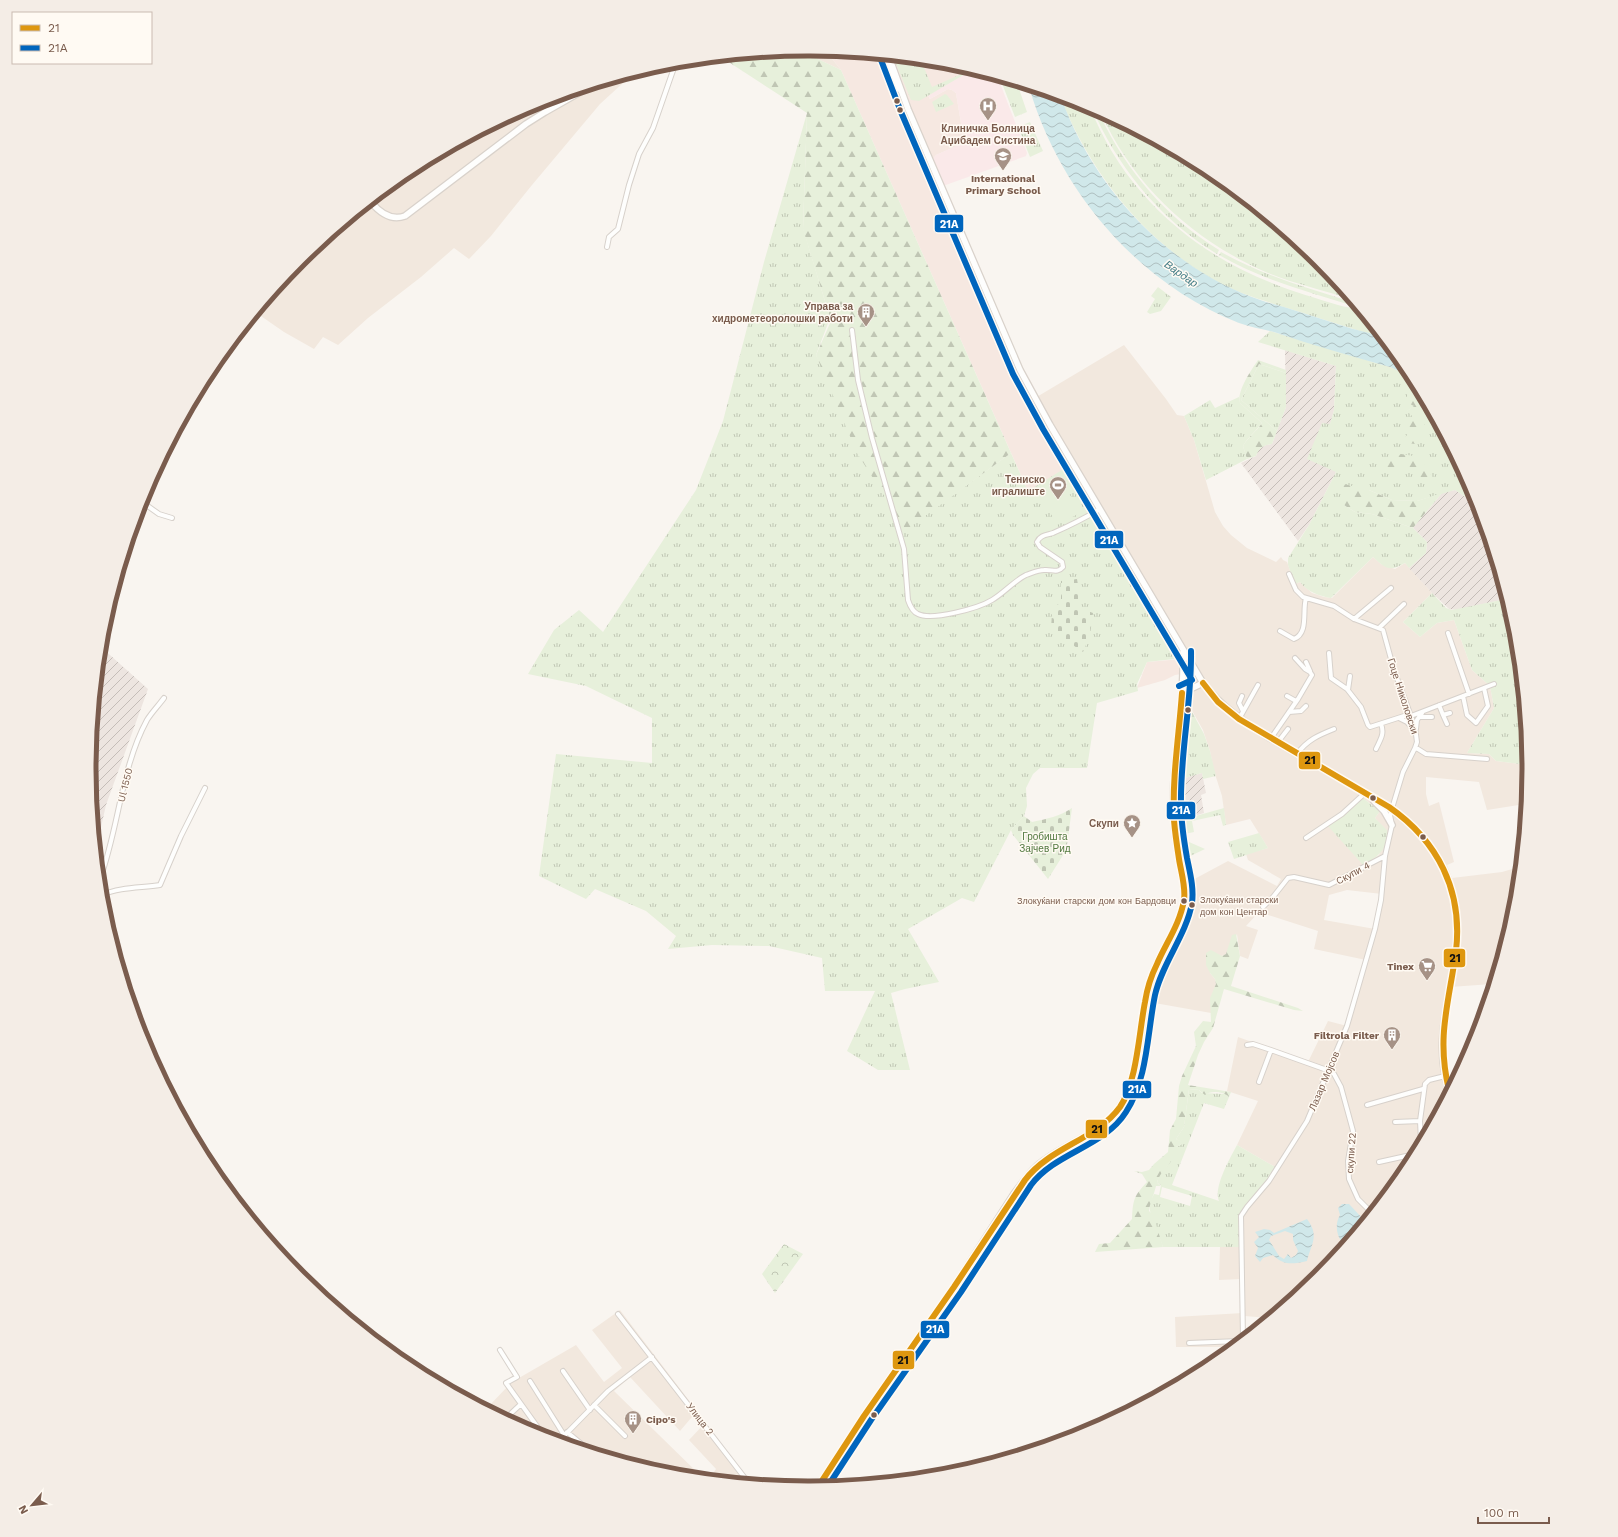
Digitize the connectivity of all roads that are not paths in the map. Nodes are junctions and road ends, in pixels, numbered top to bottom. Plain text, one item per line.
1 (884, 60) edge
2 (891, 61) edge
3 (673, 69) edge
4 (900, 90) junction
5 (571, 97) edge
6 (373, 204) edge
7 (607, 247) dead end
8 (852, 330) dead end
9 (147, 506) edge
10 (1100, 509) junction
11 (172, 518) dead end
12 (1289, 574) dead end
13 (1391, 588) dead end
14 (1306, 598) junction
15 (1404, 604) dead end
16 (1354, 619) junction
17 (1379, 628) junction
18 (1280, 631) dead end
19 (1448, 632) dead end
20 (1183, 651) junction
21 (1328, 652) dead end
22 (1295, 658) dead end
23 (1306, 662) dead end
24 (1310, 672) junction
25 (1350, 676) dead end
26 (1203, 683) junction
27 (1494, 684) dead end
28 (1258, 685) dead end
29 (1484, 688) junction
30 (1348, 690) junction
31 (1182, 693) junction
32 (1468, 694) junction
33 (1242, 696) dead end
34 (1287, 696) dead end
35 (1463, 696) junction
36 (164, 698) dead end
37 (1296, 701) junction
38 (1439, 705) junction
39 (1306, 706) dead end
40 (1244, 711) junction
41 (1289, 712) junction
42 (1422, 712) junction
43 (1450, 713) dead end
44 (1443, 715) junction
45 (1411, 716) junction
46 (1419, 717) junction
47 (1432, 717) dead end
48 (1397, 718) junction
49 (1239, 719) junction
50 (1381, 724) junction
51 (1447, 724) dead end
52 (1288, 729) dead end
53 (1334, 729) dead end
54 (1416, 733) junction
55 (1271, 738) junction
56 (1278, 742) junction
57 (1415, 748) junction
58 (1376, 749) dead end
59 (1297, 754) junction
60 (1487, 760) dead end
61 (205, 788) dead end
62 (1367, 794) junction
63 (1392, 810) junction
64 (1399, 815) junction
65 (1392, 825) junction
66 (1306, 838) dead end
67 (1385, 856) junction
68 (104, 867) edge
69 (108, 892) edge
70 (1263, 907) dead end
71 (1247, 1046) dead end
72 (1271, 1050) junction
73 (1328, 1069) junction
74 (1445, 1076) junction
75 (1259, 1082) dead end
76 (1448, 1085) edge
77 (1424, 1089) junction
78 (1367, 1106) dead end
79 (1420, 1121) junction
80 (1395, 1122) dead end
81 (1421, 1133) edge
82 (1406, 1156) edge
83 (1379, 1162) dead end
84 (1368, 1209) edge
85 (618, 1314) dead end
86 (1243, 1334) edge
87 (1233, 1341) edge
88 (1189, 1343) dead end
89 (500, 1350) dead end
90 (652, 1357) junction
91 (563, 1371) dead end
92 (530, 1381) dead end
93 (521, 1404) junction
94 (594, 1405) junction
95 (590, 1410) junction
96 (509, 1415) edge
97 (538, 1428) edge
98 (566, 1434) junction
99 (625, 1436) dead end
100 (563, 1437) edge
101 (578, 1442) edge
102 (745, 1477) edge
103 (822, 1480) edge

1 - 4 street
2 - 4 street
3 - 7 street
4 - 10 street
5 - 6 street
8 - 10 street
9 - 11 street
10 - 20 street
12 - 14 street
13 - 16 street
14 - 16 street
14 - 18 street
15 - 17 street
16 - 17 street
17 - 45 street, Гоце Николовски
19 - 32 street
20 - 26 street
20 - 31 street
21 - 30 street
22 - 24 street
23 - 24 street
24 - 37 street
25 - 30 street
26 - 31 street
26 - 49 street
27 - 29 street
28 - 40 street
29 - 32 street
29 - 35 street
30 - 50 street
31 - 103 street
32 - 35 street
33 - 40 street
34 - 37 street
35 - 38 street
36 - 68 street, Ul 1550
37 - 41 street
38 - 42 street
38 - 44 street
39 - 41 street
40 - 49 street
41 - 55 street
42 - 45 street
42 - 46 street
43 - 44 street
44 - 51 street
45 - 48 street
45 - 54 street, Гоце Николовски
46 - 47 street
46 - 54 street
48 - 50 street
48 - 54 street
49 - 55 street
50 - 58 street
52 - 56 street
53 - 59 street
54 - 57 street, Гоце Николовски
55 - 56 street
56 - 59 street
57 - 60 street
57 - 63 street, Гоце Николовски
59 - 62 street
61 - 69 street
62 - 63 street
62 - 65 street
62 - 66 street
63 - 64 street
63 - 65 street, Лазар Мојсов
64 - 65 street
64 - 74 street
65 - 67 street, Лазар Мојсов
67 - 70 street, Cкупи 4
67 - 73 street, Лазар Мојсов
71 - 72 street
72 - 73 street
72 - 75 street
73 - 84 street, скупи 22
73 - 86 street, Лазар Мојсов
74 - 76 street
74 - 77 street
77 - 78 street
77 - 79 street
79 - 80 street
79 - 81 street
82 - 83 street
85 - 90 street, Улица 2
87 - 88 street
89 - 93 street
90 - 94 street
90 - 102 street, Улица 2
91 - 95 street
92 - 98 street
93 - 96 street
93 - 97 street
94 - 95 street
94 - 99 street
95 - 98 street
98 - 100 street
98 - 101 street

